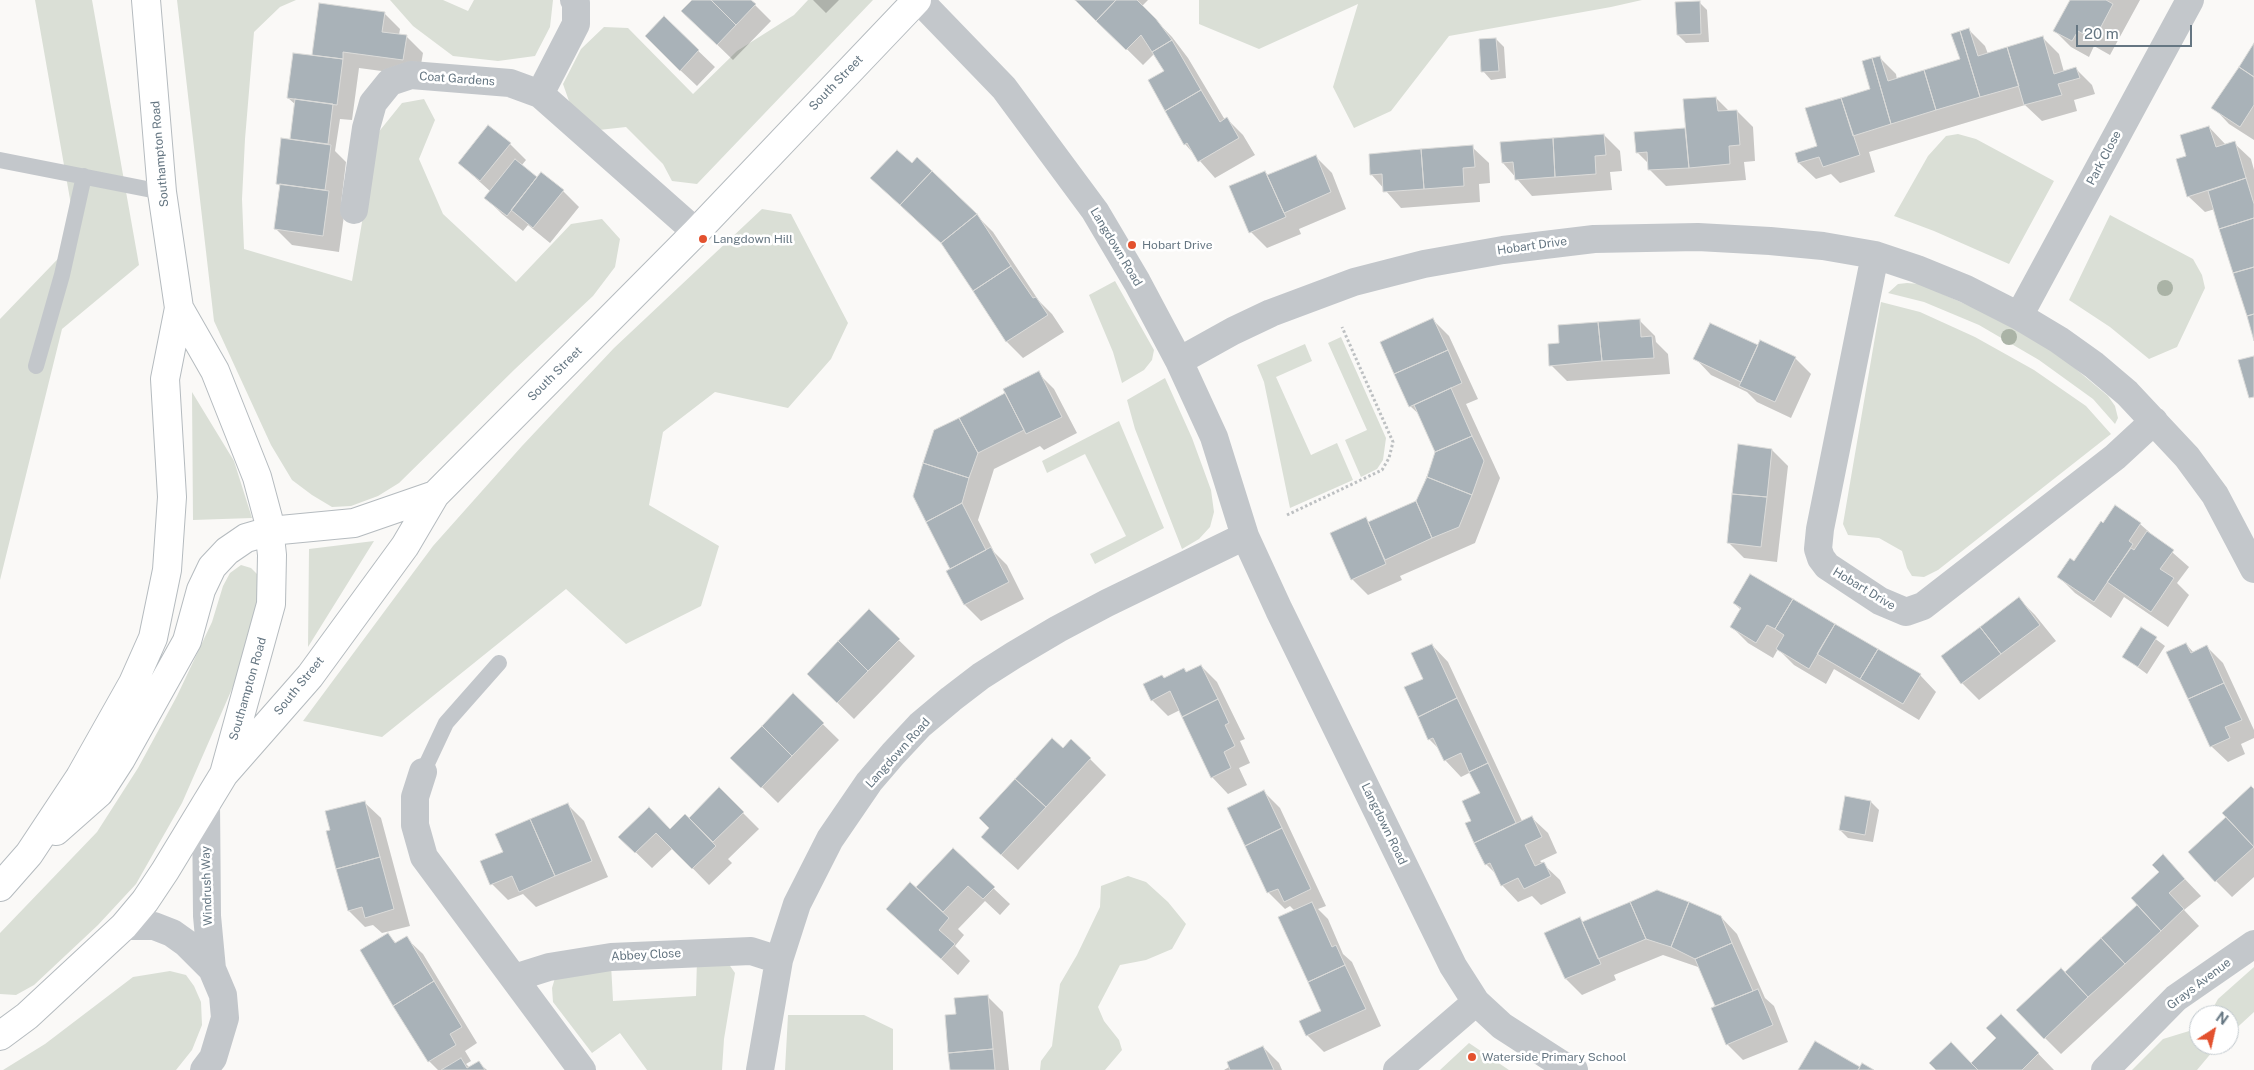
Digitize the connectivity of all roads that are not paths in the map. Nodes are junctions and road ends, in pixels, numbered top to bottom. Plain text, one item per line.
1 (146, 0) edge
2 (918, 0) edge
3 (2190, 0) edge
4 (577, 1) edge
5 (540, 94) junction
6 (0, 160) edge
7 (84, 176) junction
8 (162, 192) junction
9 (354, 210) dead end
10 (696, 232) junction
11 (1875, 255) junction
12 (180, 308) junction
13 (2019, 316) junction
14 (1179, 361) junction
15 (36, 366) dead end
16 (2154, 421) junction
17 (434, 495) junction
18 (270, 531) junction
19 (1245, 536) junction
20 (2254, 569) edge
21 (499, 664) dead end
22 (423, 772) joint
23 (224, 774) junction
24 (206, 803) junction
25 (29, 854) junction
26 (0, 887) edge
27 (124, 926) junction
28 (2254, 944) edge
29 (779, 960) junction
30 (212, 969) junction
31 (514, 978) junction
32 (1476, 1002) junction
33 (27, 1016) junction
34 (0, 1017) edge
35 (0, 1036) edge
36 (204, 1070) edge
37 (582, 1070) edge
38 (760, 1070) edge
39 (1397, 1070) edge
40 (1574, 1070) edge
41 (2104, 1070) edge

1 - 8 street, Southampton Road
2 - 10 street, South Street
2 - 14 street, Langdown Road
3 - 13 street, Park Close
4 - 5 street
5 - 9 street, Coat Gardens
5 - 10 street, Coat Gardens
6 - 7 lane
7 - 8 lane
7 - 15 lane
8 - 12 street, Southampton Road
10 - 17 street, South Street
11 - 13 street, Hobart Drive
11 - 14 street, Hobart Drive
11 - 16 street, Hobart Drive
12 - 18 street, Southampton Road
12 - 25 street, Southampton Road
13 - 16 street, Hobart Drive
14 - 19 street, Langdown Road
16 - 20 street, Hobart Drive
17 - 18 street
17 - 23 street, South Street
18 - 23 street, Southampton Road
18 - 25 street
19 - 29 street, Langdown Road
19 - 32 street, Langdown Road
21 - 22 lane
22 - 31 street
23 - 24 street, Southampton Road
24 - 27 street, Southampton Road
24 - 30 street, Windrush Way
25 - 26 street, Southampton Road
27 - 30 street, Windrush Way
27 - 33 street, Southampton Road
28 - 41 street, Grays Avenue
29 - 31 street, Abbey Close
29 - 38 street, Langdown Road
30 - 36 street, Windrush Way
31 - 37 street
32 - 39 street
32 - 40 street, Langdown Road
33 - 34 street
33 - 35 street, Southampton Road

